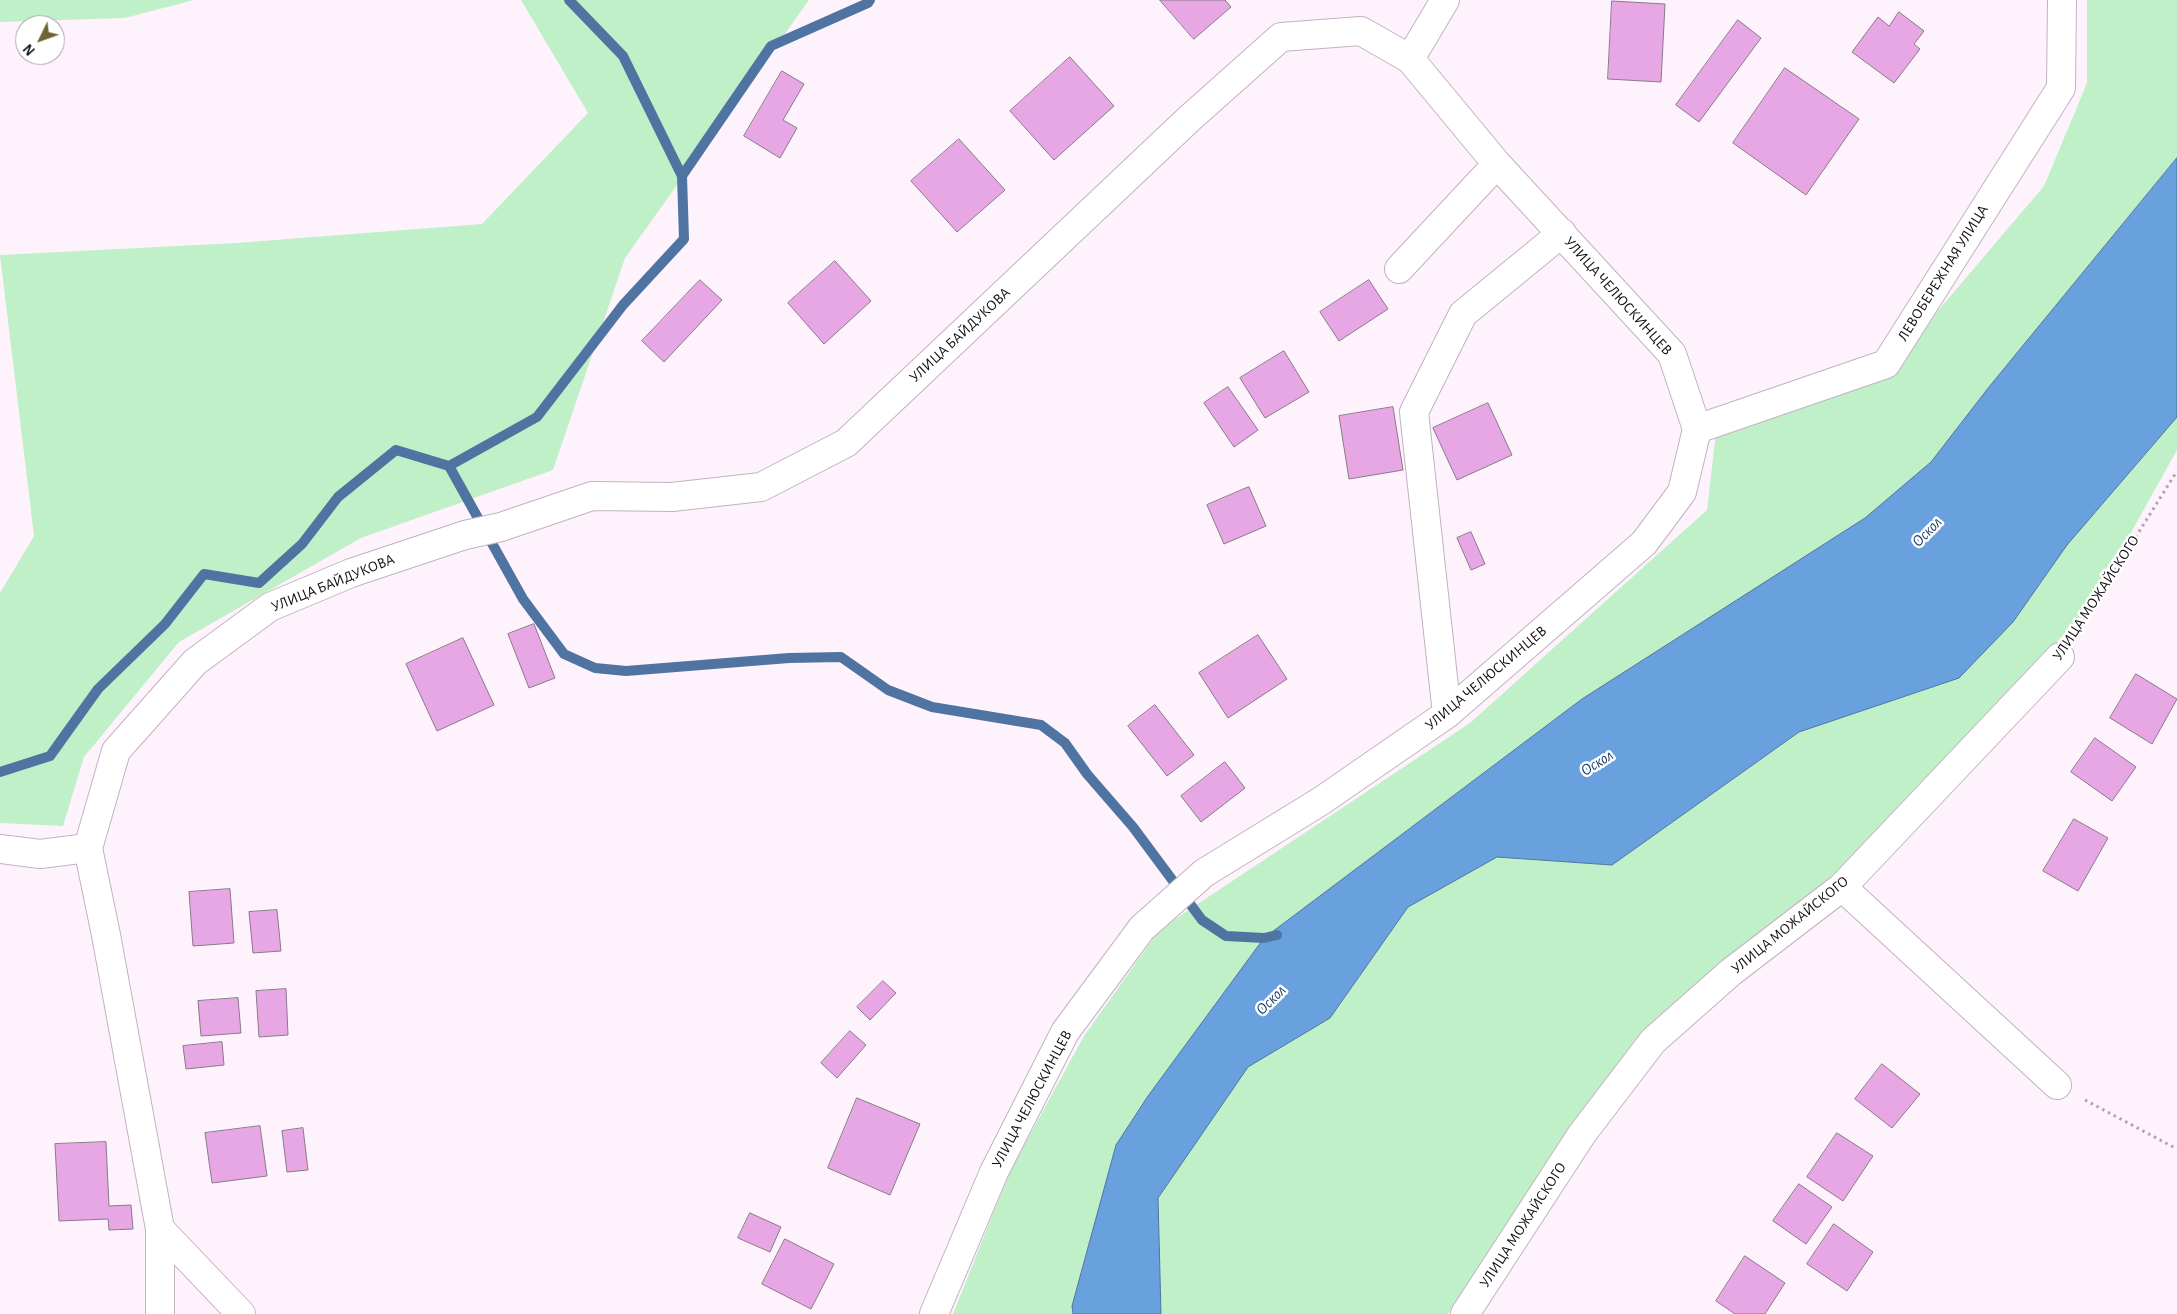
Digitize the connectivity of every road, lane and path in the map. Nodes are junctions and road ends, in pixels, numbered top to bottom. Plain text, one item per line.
1 (1445, 0) edge
2 (2062, 0) edge
3 (1361, 31) joint
4 (1410, 59) junction
5 (1497, 164) junction
6 (1562, 233) junction
7 (1399, 269) dead end
8 (1697, 430) junction
9 (2177, 472) edge
10 (2060, 656) joint
11 (1447, 714) junction
12 (88, 848) junction
13 (0, 849) edge
14 (1842, 887) junction
15 (2057, 1086) joint
16 (2177, 1149) edge
17 (160, 1229) junction
18 (160, 1314) edge
19 (241, 1314) edge
20 (934, 1314) edge
21 (1466, 1314) edge

1 - 4 street
2 - 8 street, ЛЕВОБЕРЕЖНАЯ УЛИЦА
3 - 4 street, УЛИЦА ЧЕЛЮСКИНЦЕВ
3 - 12 street, УЛИЦА БАЙДУКОВА
4 - 5 street, УЛИЦА ЧЕЛЮСКИНЦЕВ
5 - 6 street, УЛИЦА ЧЕЛЮСКИНЦЕВ
5 - 7 street
6 - 8 street, УЛИЦА ЧЕЛЮСКИНЦЕВ
6 - 11 street
8 - 11 street, УЛИЦА ЧЕЛЮСКИНЦЕВ
9 - 10 path, УЛИЦА МОЖАЙСКОГО
10 - 14 street, УЛИЦА МОЖАЙСКОГО
11 - 20 street, УЛИЦА ЧЕЛЮСКИНЦЕВ
12 - 13 street
12 - 17 street
14 - 15 street
14 - 21 street, УЛИЦА МОЖАЙСКОГО
15 - 16 path
17 - 18 street
17 - 19 street

